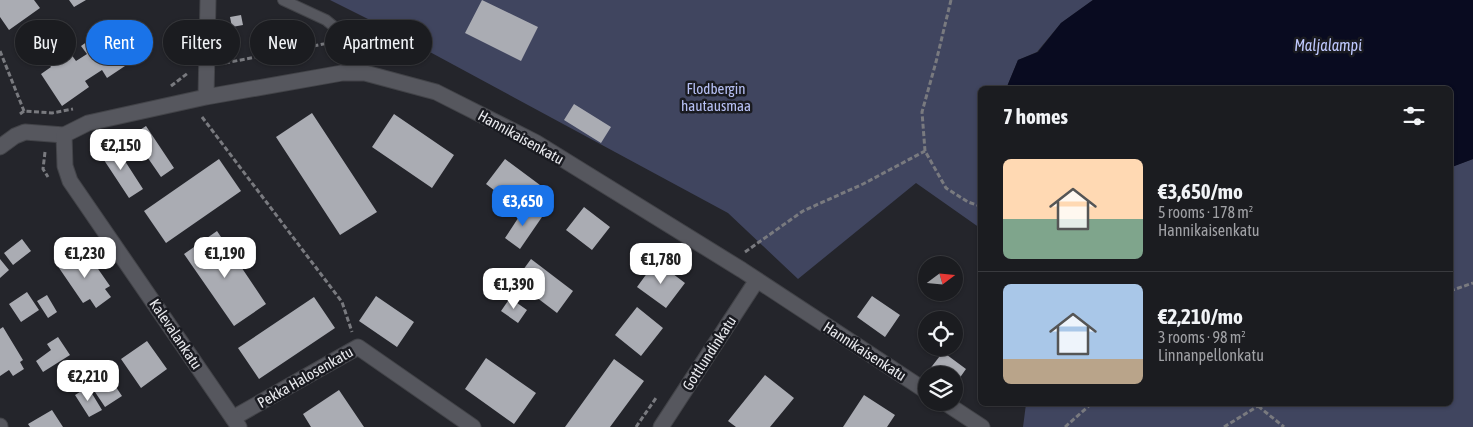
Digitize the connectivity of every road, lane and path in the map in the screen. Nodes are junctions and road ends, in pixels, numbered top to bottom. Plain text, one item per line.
1 (208, 0) edge
2 (283, 0) edge
3 (951, 0) edge
4 (326, 20) edge
5 (325, 44) edge
6 (0, 51) edge
7 (362, 65) edge
8 (206, 68) junction
9 (365, 73) junction
10 (184, 76) junction
11 (168, 88) dead end
12 (200, 99) junction
13 (81, 107) dead end
14 (24, 111) junction
15 (16, 116) dead end
16 (64, 136) junction
17 (0, 147) edge
18 (926, 151) junction
19 (978, 205) edge
20 (742, 254) dead end
21 (757, 280) junction
22 (1473, 283) edge
23 (1453, 290) edge
24 (358, 347) junction
25 (918, 386) edge
26 (1089, 406) edge
27 (1258, 406) joint
28 (958, 411) edge
29 (236, 423) edge
30 (473, 427) edge
31 (661, 427) edge
32 (982, 427) edge
33 (1065, 427) edge
34 (1224, 427) edge
35 (1284, 427) edge

1 - 8 street
2 - 4 lane
3 - 18 path
5 - 8 path
6 - 14 path
7 - 9 lane
8 - 10 path
8 - 12 street
9 - 12 street, Hannikaisenkatu
9 - 21 street, Hannikaisenkatu
10 - 11 path
10 - 12 path
12 - 16 street, Hannikaisenkatu
12 - 24 path
13 - 14 path
14 - 15 path
16 - 17 street
16 - 29 street, Kalevalankatu
18 - 19 path
18 - 20 path
21 - 25 street, Hannikaisenkatu
21 - 31 street, Gottlundinkatu
22 - 23 path
24 - 29 street, Pekka Halosenkatu
24 - 30 street, Pekka Halosenkatu
26 - 33 path
27 - 34 path
27 - 35 path
28 - 32 street

